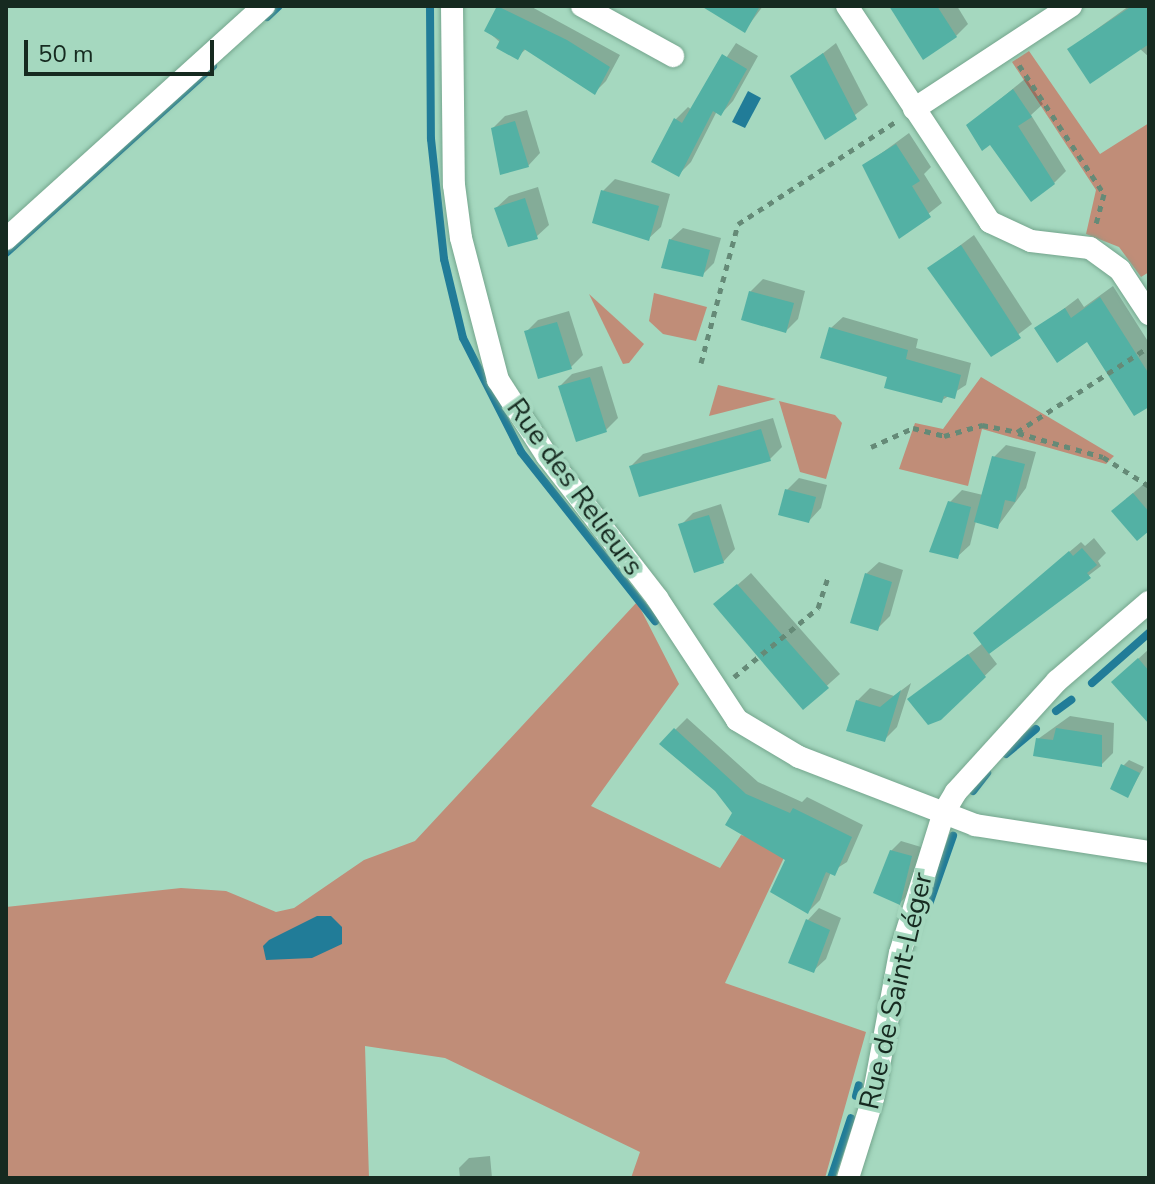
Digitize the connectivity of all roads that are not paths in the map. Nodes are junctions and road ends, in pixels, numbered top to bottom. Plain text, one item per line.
1 (264, 6) edge
2 (452, 6) edge
3 (582, 6) edge
4 (847, 6) edge
5 (1071, 6) edge
6 (673, 56) dead end
7 (914, 109) junction
8 (6, 239) edge
9 (1149, 314) edge
10 (1149, 602) edge
11 (944, 812) junction
12 (1149, 852) edge
13 (848, 1178) edge

1 - 8 street
2 - 11 street, Rue des Relieurs
3 - 6 street
4 - 7 street
5 - 7 street
7 - 9 street
10 - 11 street, Rue de Saint-Léger
11 - 12 street, Rue des Relieurs
11 - 13 street, Rue de Saint-Léger

